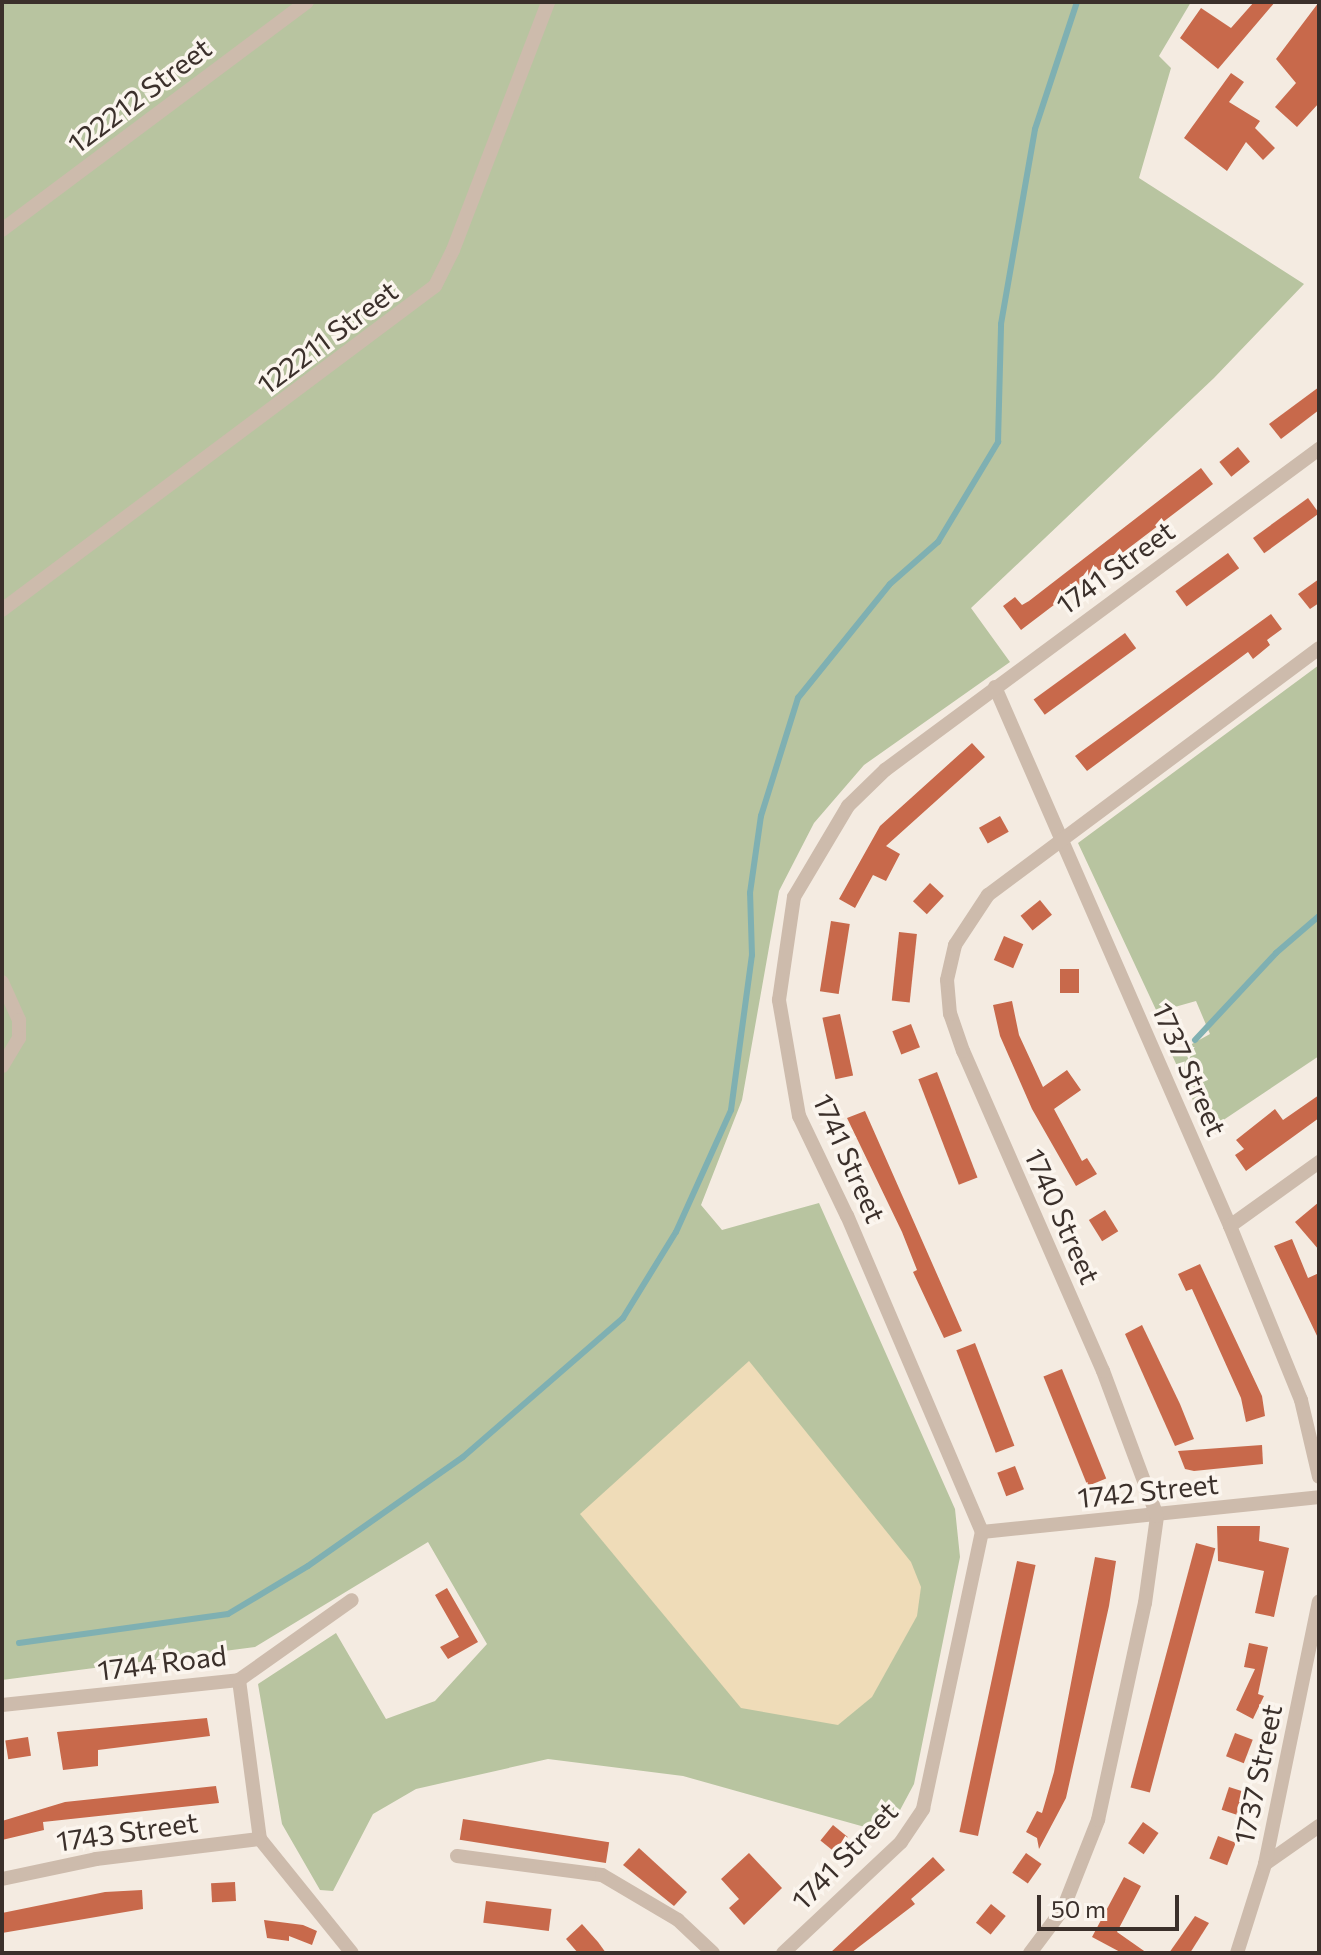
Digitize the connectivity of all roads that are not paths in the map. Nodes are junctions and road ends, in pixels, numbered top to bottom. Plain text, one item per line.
1 (307, 2) edge
2 (548, 2) edge
3 (2, 230) edge
4 (1319, 449) edge
5 (2, 610) edge
6 (1319, 648) edge
7 (995, 687) junction
8 (1058, 840) junction
9 (2, 982) edge
10 (2, 1066) edge
11 (1319, 1162) edge
12 (1230, 1226) junction
13 (1319, 1477) edge
14 (1319, 1497) edge
15 (1157, 1516) junction
16 (982, 1532) junction
17 (352, 1600) dead end
18 (1319, 1602) edge
19 (239, 1680) junction
20 (2, 1705) edge
21 (1319, 1826) edge
22 (260, 1839) junction
23 (457, 1856) dead end
24 (1265, 1864) junction
25 (2, 1879) edge
26 (352, 1953) edge
27 (713, 1953) edge
28 (783, 1953) edge
29 (1030, 1953) edge
30 (1237, 1953) edge

1 - 3 street, 122212 Street
2 - 5 street, 122211 Street
4 - 7 street, 1741 Street
6 - 8 street, 1740 Street
7 - 8 street, 1737 Street
7 - 16 street, 1741 Street
8 - 12 street, 1737 Street
8 - 15 street, 1740 Street
9 - 10 street
11 - 12 street
12 - 13 street, 1737 Street
14 - 15 street, 1742 Street
15 - 16 street, 1742 Street
15 - 29 street, 1740 Street
16 - 28 street, 1741 Street
17 - 19 street, 1744 Road
18 - 24 street, 1737 Street
19 - 20 street, 1744 Road
19 - 22 street
21 - 24 street
22 - 25 street, 1743 Street
22 - 26 street
23 - 27 street
24 - 30 street, 1737 Street

